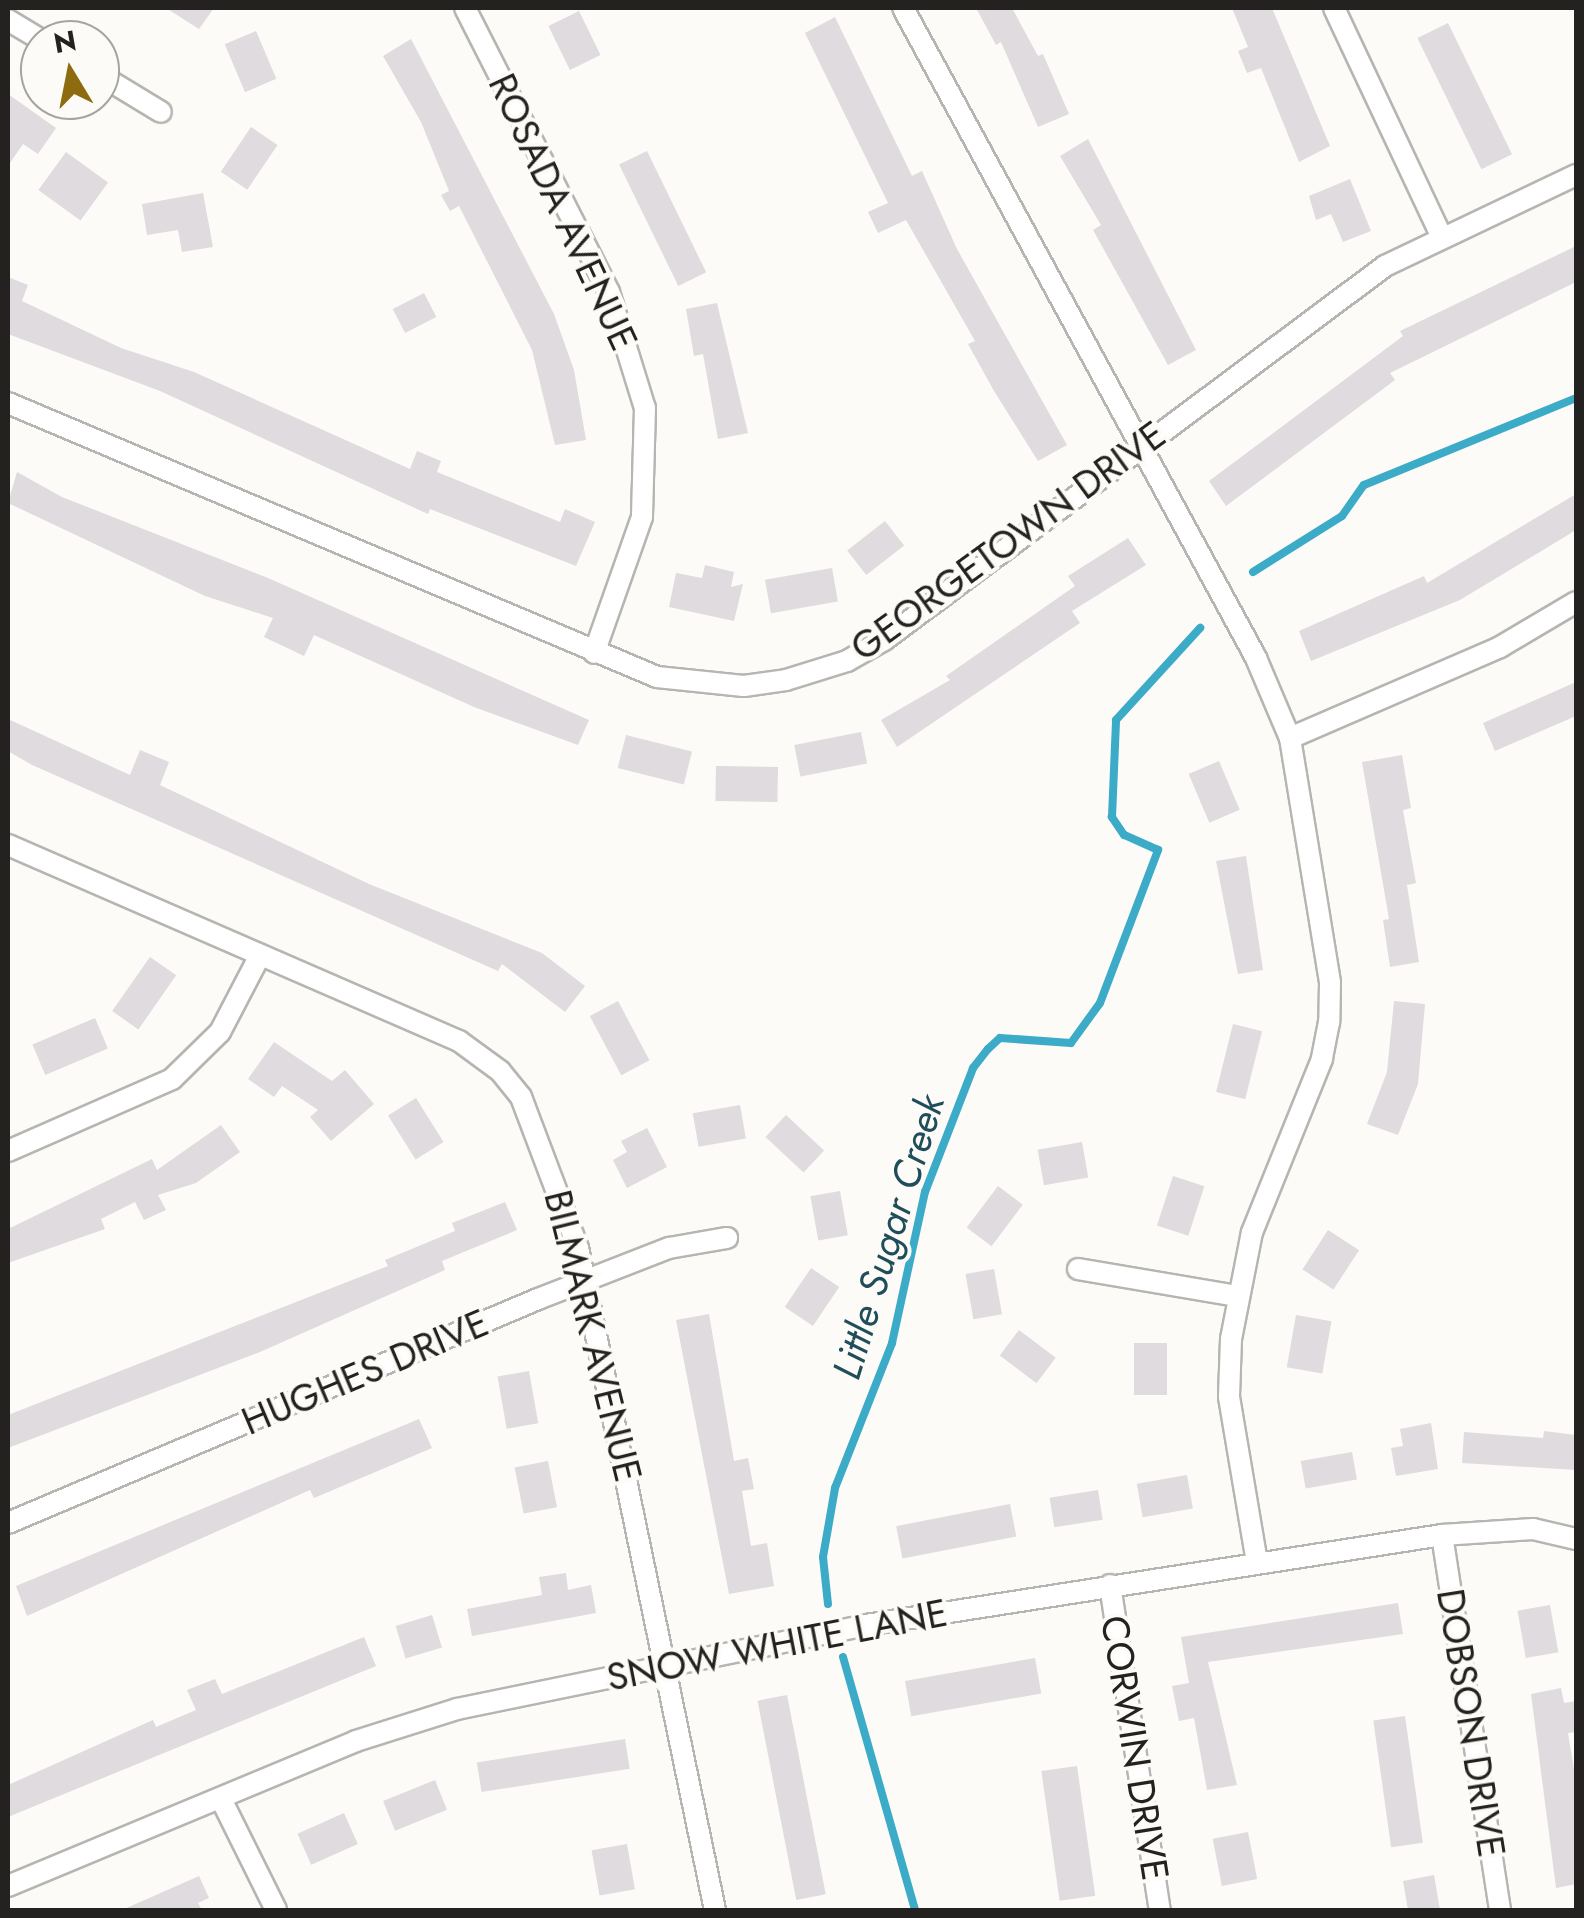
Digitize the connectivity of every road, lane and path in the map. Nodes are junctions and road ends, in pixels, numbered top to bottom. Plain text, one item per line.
1 (465, 8) edge
2 (903, 8) edge
3 (1334, 8) edge
4 (120, 87) edge
5 (161, 112) dead end
6 (1576, 175) edge
7 (1441, 235) junction
8 (8, 403) edge
9 (1140, 446) junction
10 (1576, 602) edge
11 (594, 652) junction
12 (1290, 738) junction
13 (8, 845) edge
14 (260, 955) junction
15 (8, 1151) edge
16 (727, 1238) dead end
17 (1078, 1269) dead end
18 (586, 1281) junction
19 (1237, 1296) junction
20 (8, 1523) edge
21 (1442, 1534) junction
22 (1576, 1539) edge
23 (1257, 1563) junction
24 (1110, 1586) junction
25 (668, 1666) junction
26 (222, 1799) junction
27 (8, 1886) edge
28 (276, 1910) edge
29 (715, 1910) edge
30 (1160, 1910) edge
31 (1500, 1910) edge

1 - 11 street, ROSADA AVENUE
2 - 9 street
3 - 7 street
4 - 5 street
6 - 7 street, GEORGETOWN DRIVE
7 - 9 street, GEORGETOWN DRIVE
8 - 11 street, GEORGETOWN DRIVE
9 - 11 street, GEORGETOWN DRIVE
9 - 12 street
10 - 12 street
12 - 19 street
13 - 14 street, BILMARK AVENUE
14 - 15 street
14 - 18 street, BILMARK AVENUE
16 - 18 street, HUGHES DRIVE
17 - 19 street
18 - 20 street, HUGHES DRIVE
18 - 25 street, BILMARK AVENUE
19 - 23 street
21 - 22 street, SNOW WHITE LANE
21 - 23 street, SNOW WHITE LANE
21 - 31 street, DOBSON DRIVE
23 - 24 street, SNOW WHITE LANE
24 - 25 street, SNOW WHITE LANE
24 - 30 street, CORWIN DRIVE
25 - 26 street, SNOW WHITE LANE
25 - 29 street, BILMARK AVENUE
26 - 27 street, SNOW WHITE LANE
26 - 28 street

